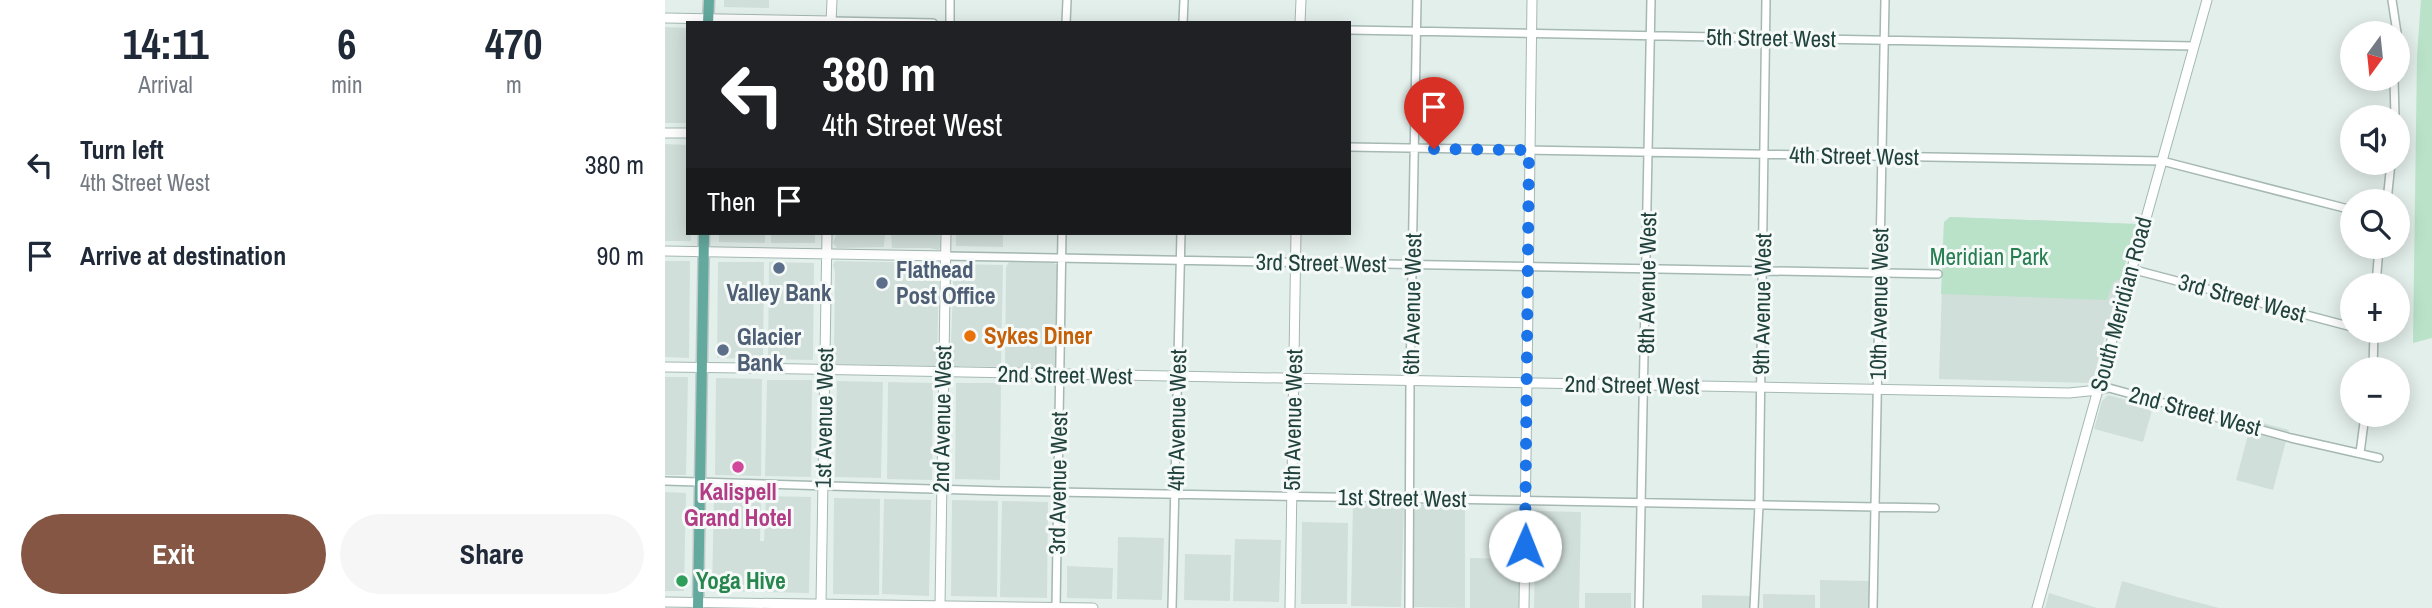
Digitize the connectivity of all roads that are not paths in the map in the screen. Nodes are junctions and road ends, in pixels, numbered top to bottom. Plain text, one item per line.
1 (709, 0) edge
2 (832, 0) edge
3 (950, 0) edge
4 (1067, 0) edge
5 (1184, 0) edge
6 (1301, 0) edge
7 (1417, 0) edge
8 (1532, 0) edge
9 (1651, 0) edge
10 (1766, 0) edge
11 (1885, 0) edge
12 (2207, 0) edge
13 (2392, 0) edge
14 (665, 18) edge
15 (708, 21) edge
16 (831, 21) edge
17 (950, 21) edge
18 (1066, 21) edge
19 (1183, 21) edge
20 (1300, 21) edge
21 (2395, 21) edge
22 (1351, 30) edge
23 (1417, 32) junction
24 (1531, 34) junction
25 (1651, 36) junction
26 (1766, 38) junction
27 (1884, 40) junction
28 (2193, 46) junction
29 (665, 133) edge
30 (686, 134) edge
31 (1351, 147) edge
32 (1415, 149) junction
33 (1529, 150) junction
34 (1649, 152) junction
35 (1764, 155) junction
36 (1882, 156) junction
37 (2162, 161) junction
38 (2340, 207) edge
39 (704, 235) edge
40 (827, 235) edge
41 (946, 235) edge
42 (1062, 235) edge
43 (1181, 235) edge
44 (1296, 235) edge
45 (665, 251) edge
46 (704, 252) junction
47 (826, 254) junction
48 (945, 256) junction
49 (1062, 258) junction
50 (1180, 260) junction
51 (1296, 262) junction
52 (1413, 264) junction
53 (1527, 266) junction
54 (1647, 268) junction
55 (2131, 270) junction
56 (1762, 271) junction
57 (1879, 273) junction
58 (1938, 274) dead end
59 (2340, 324) edge
60 (665, 367) edge
61 (701, 368) junction
62 (825, 370) junction
63 (943, 373) junction
64 (1060, 375) junction
65 (1178, 377) junction
66 (1294, 379) junction
67 (1410, 380) junction
68 (1527, 383) junction
69 (1645, 385) junction
70 (1761, 386) junction
71 (1878, 389) junction
72 (2098, 390) junction
73 (2363, 427) edge
74 (2360, 453) junction
75 (2379, 458) dead end
76 (665, 481) edge
77 (701, 482) junction
78 (822, 487) junction
79 (941, 490) junction
80 (1058, 492) junction
81 (1175, 493) junction
82 (1291, 495) junction
83 (1410, 498) junction
84 (1526, 500) junction
85 (1642, 502) junction
86 (1759, 505) junction
87 (1875, 507) junction
88 (1935, 508) dead end
89 (665, 602) edge
90 (821, 603) junction
91 (698, 605) edge
92 (940, 605) junction
93 (1056, 607) edge
94 (1093, 608) edge
95 (1172, 608) edge
96 (1290, 608) edge
97 (1409, 608) edge
98 (1524, 608) edge
99 (1639, 608) edge
100 (1754, 608) edge
101 (1873, 608) edge
102 (2037, 608) edge

1 - 15 main road
2 - 16 street
3 - 17 street
4 - 18 street
5 - 19 street
6 - 20 street
7 - 23 street, 6th Avenue West
8 - 24 street
9 - 25 street, 8th Avenue West
10 - 26 street, 9th Avenue West
11 - 27 street, 10th Avenue West
12 - 28 street, South Meridian Road
13 - 21 street
14 - 15 street
22 - 23 street, 5th Street West
23 - 24 street, 5th Street West
23 - 32 street, 6th Avenue West
24 - 25 street, 5th Street West
24 - 33 street
25 - 26 street, 5th Street West
25 - 34 street, 8th Avenue West
26 - 27 street, 5th Street West
26 - 35 street, 9th Avenue West
27 - 28 street, 5th Street West
27 - 36 street, 10th Avenue West
28 - 37 street, South Meridian Road
29 - 30 street
31 - 32 street, 4th Street West
32 - 33 street, 4th Street West
32 - 52 street, 6th Avenue West
33 - 34 street, 4th Street West
33 - 53 street
34 - 35 street, 4th Street West
34 - 54 street, 8th Avenue West
35 - 36 street, 4th Street West
35 - 56 street, 9th Avenue West
36 - 37 street, 4th Street West
36 - 57 street, 10th Avenue West
37 - 38 street, 4th Street West
37 - 55 street, South Meridian Road
39 - 46 main road
40 - 47 street, 1st Avenue West
41 - 48 street, 2nd Avenue West
42 - 49 street, 3rd Avenue West
43 - 50 street, 4th Avenue West
44 - 51 street, 5th Avenue West
45 - 46 street, 3rd Street West
46 - 47 street, 3rd Street West
46 - 61 main road
47 - 48 street, 3rd Street West
47 - 62 street, 1st Avenue West
48 - 49 street, 3rd Street West
48 - 63 street, 2nd Avenue West
49 - 50 street, 3rd Street West
49 - 64 street, 3rd Avenue West
50 - 51 street, 3rd Street West
50 - 65 street, 4th Avenue West
51 - 52 street, 3rd Street West
51 - 66 street, 5th Avenue West
52 - 53 street, 3rd Street West
52 - 67 street, 6th Avenue West
53 - 54 street, 3rd Street West
53 - 68 street
54 - 56 street, 3rd Street West
54 - 69 street, 8th Avenue West
55 - 59 street, 3rd Street West
55 - 72 street, South Meridian Road
56 - 57 street, 3rd Street West
56 - 70 street, 9th Avenue West
57 - 58 street, 3rd Street West
57 - 71 street, 10th Avenue West
60 - 61 street, 2nd Street West
61 - 62 street, 2nd Street West
61 - 77 main road
62 - 63 street, 2nd Street West
62 - 78 street, 1st Avenue West
63 - 64 street, 2nd Street West
63 - 79 street, 2nd Avenue West
64 - 65 street, 2nd Street West
64 - 80 street, 3rd Avenue West
65 - 66 street, 2nd Street West
65 - 81 street, 4th Avenue West
66 - 67 street, 2nd Street West
66 - 82 street, 5th Avenue West
67 - 68 street, 2nd Street West
67 - 83 street, 6th Avenue West
68 - 69 street, 2nd Street West
68 - 84 street
69 - 70 street, 2nd Street West
69 - 85 street, 8th Avenue West
70 - 71 street, 2nd Street West
70 - 86 street, 9th Avenue West
71 - 72 street, 2nd Street West
71 - 87 street, 10th Avenue West
72 - 74 street, 2nd Street West
72 - 102 street, South Meridian Road
73 - 74 street
74 - 75 street, 2nd Street West
76 - 77 street, 1st Street West
77 - 78 street, 1st Street West
77 - 91 main road
78 - 79 street, 1st Street West
78 - 90 street, 1st Avenue West
79 - 80 street, 1st Street West
79 - 92 street, 2nd Avenue West
80 - 81 street, 1st Street West
80 - 93 street, 3rd Avenue West
81 - 82 street, 1st Street West
81 - 95 street, 4th Avenue West
82 - 83 street, 1st Street West
82 - 96 street, 5th Avenue West
83 - 84 street, 1st Street West
83 - 97 street, 6th Avenue West
84 - 85 street, 1st Street West
84 - 98 street
85 - 86 street, 1st Street West
85 - 99 street, 8th Avenue West
86 - 87 street, 1st Street West
86 - 100 street, 9th Avenue West
87 - 88 street, 1st Street West
87 - 101 street, 10th Avenue West
89 - 91 street
90 - 91 street
90 - 92 street
92 - 93 street
93 - 94 street

